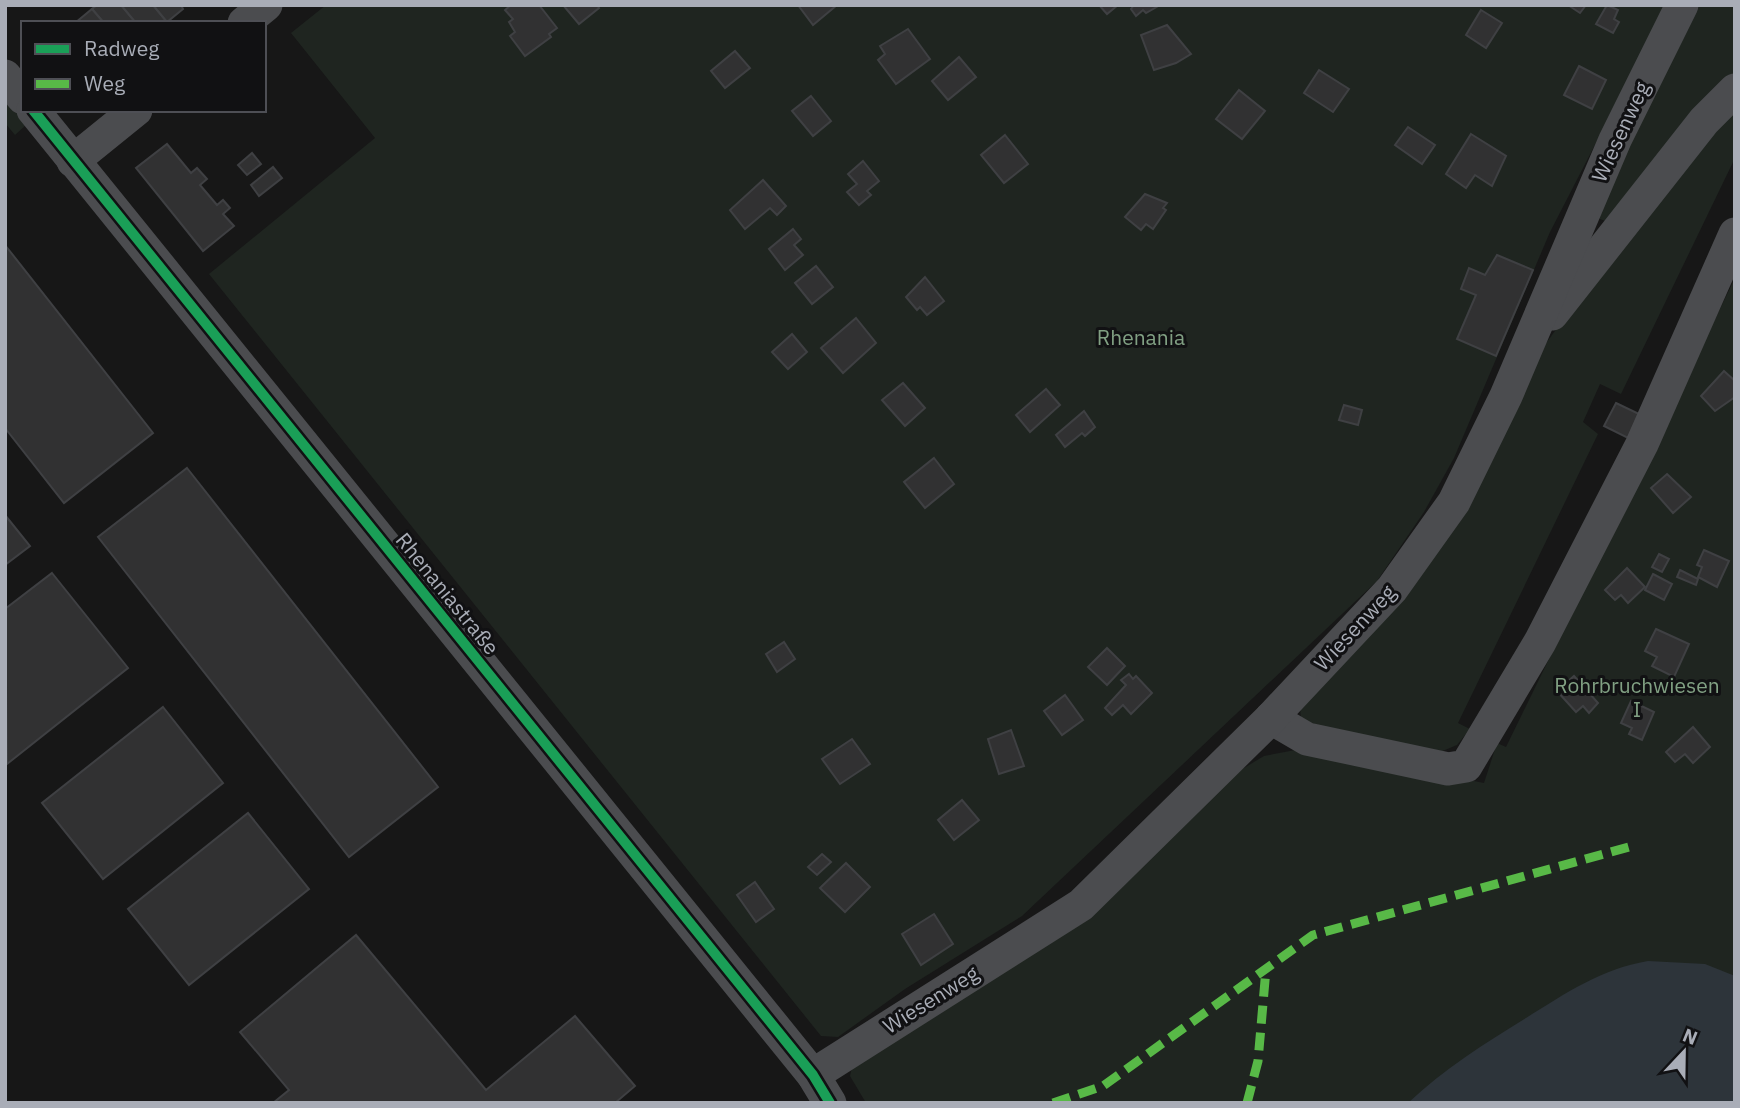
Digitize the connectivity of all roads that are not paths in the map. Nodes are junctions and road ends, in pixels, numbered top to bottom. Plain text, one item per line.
1 (265, 5) edge
2 (1682, 5) edge
3 (246, 21) edge
4 (5, 76) edge
5 (1735, 90) edge
6 (21, 96) edge
7 (35, 112) edge
8 (134, 112) edge
9 (74, 161) junction
10 (1735, 234) edge
11 (1540, 312) junction
12 (1271, 718) junction
13 (813, 1075) junction
14 (830, 1103) edge

1 - 3 street
2 - 11 street, Wiesenweg
4 - 6 street
5 - 11 street
7 - 9 street, Rhenaniastraße
8 - 9 street
9 - 13 street, Rhenaniastraße
10 - 12 street
11 - 12 street, Wiesenweg
12 - 13 street, Wiesenweg
13 - 14 street, Rhenaniastraße

